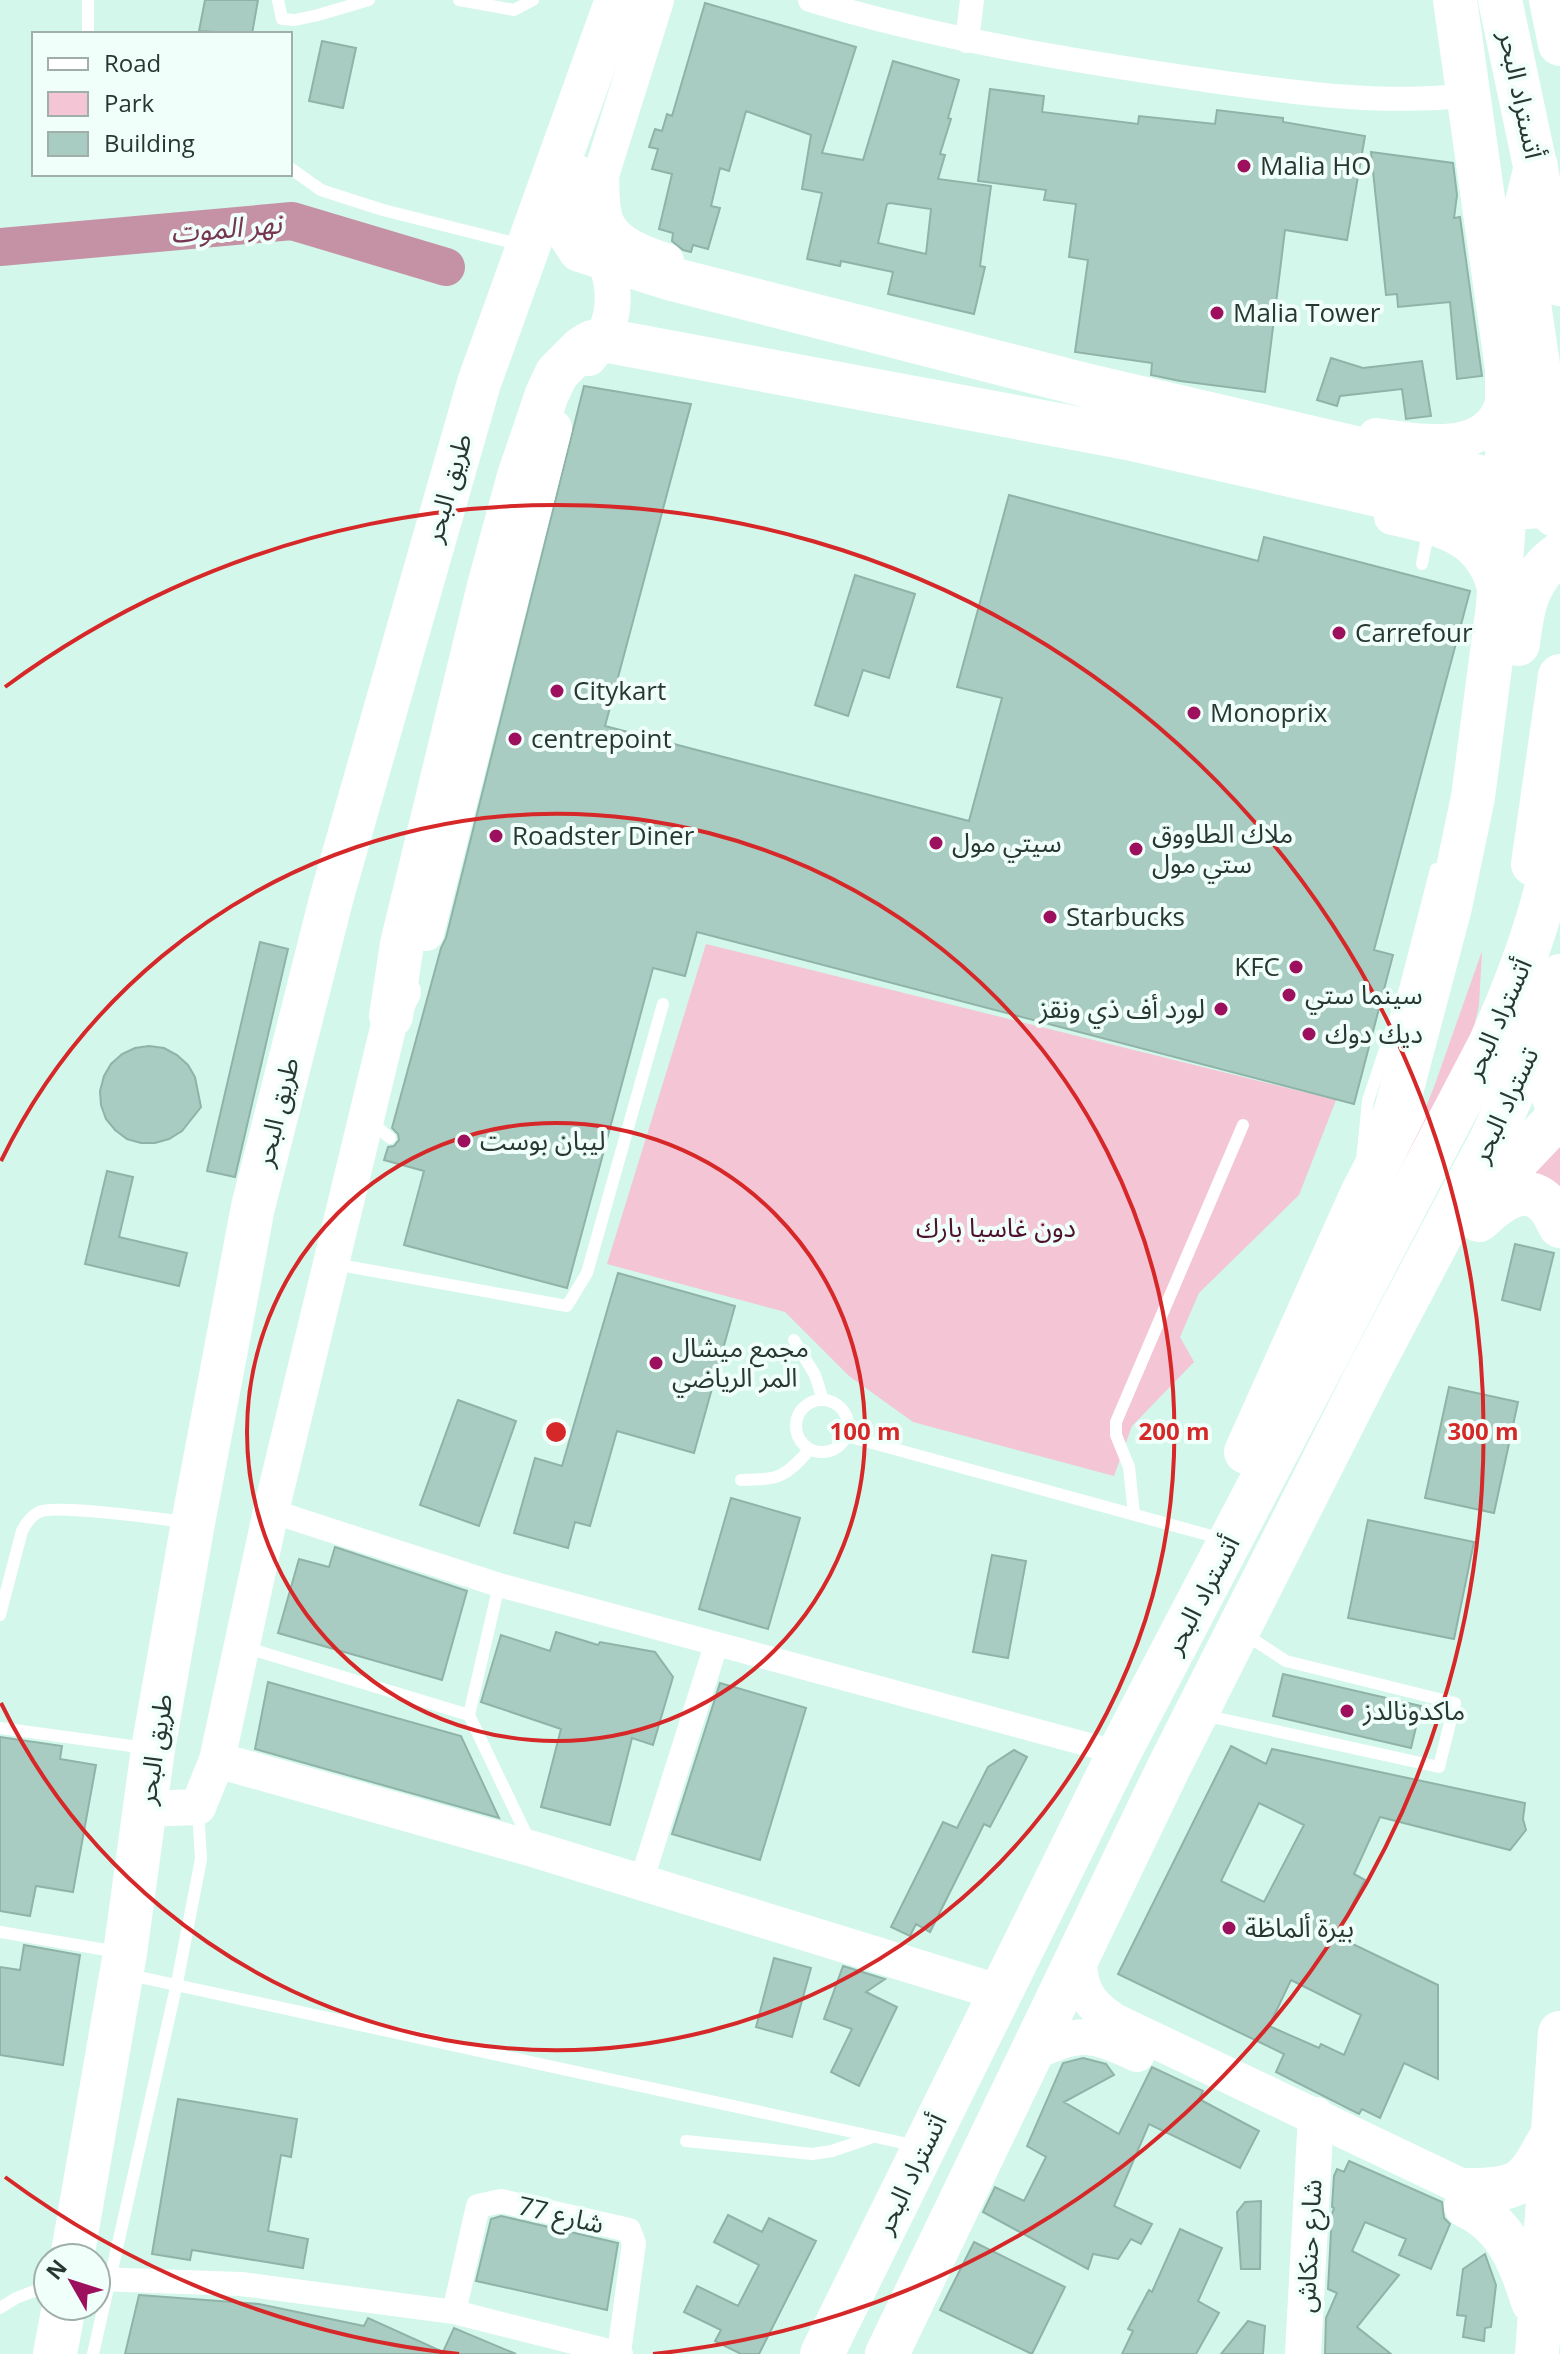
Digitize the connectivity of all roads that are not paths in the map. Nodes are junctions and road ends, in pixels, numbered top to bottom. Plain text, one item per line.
1 (88, 0) edge
2 (278, 0) edge
3 (369, 0) edge
4 (459, 0) edge
5 (533, 0) edge
6 (617, 0) edge
7 (656, 0) edge
8 (810, 0) edge
9 (972, 0) edge
10 (1455, 0) edge
11 (1500, 0) edge
12 (88, 32) edge
13 (967, 41) junction
14 (1470, 95) junction
15 (576, 115) junction
16 (1536, 166) junction
17 (292, 169) edge
18 (601, 173) junction
19 (529, 246) junction
20 (592, 255) junction
21 (672, 279) junction
22 (1560, 284) edge
23 (599, 350) junction
24 (651, 359) junction
25 (1507, 369) junction
26 (479, 383) junction
27 (1560, 481) edge
28 (1560, 505) edge
29 (1430, 525) junction
30 (1560, 554) edge
31 (1422, 564) dead end
32 (1560, 567) edge
33 (1498, 606) junction
34 (1560, 676) edge
35 (450, 825) junction
36 (1560, 829) edge
37 (1439, 853) dead end
38 (441, 879) junction
39 (1560, 976) edge
40 (663, 1004) dead end
41 (391, 1016) junction
42 (1539, 1028) junction
43 (1560, 1069) edge
44 (1358, 1089) dead end
45 (1372, 1091) junction
46 (1560, 1117) edge
47 (1243, 1125) dead end
48 (1389, 1137) junction
49 (1465, 1189) joint
50 (1361, 1196) junction
51 (1555, 1214) edge
52 (1443, 1255) junction
53 (331, 1263) junction
54 (794, 1340) dead end
55 (1368, 1373) junction
56 (823, 1400) junction
57 (847, 1436) junction
58 (809, 1450) junction
59 (741, 1480) dead end
60 (271, 1511) junction
61 (1134, 1514) junction
62 (193, 1523) junction
63 (1208, 1535) junction
64 (499, 1585) junction
65 (1202, 1598) junction
66 (0, 1615) edge
67 (1238, 1630) junction
68 (716, 1645) junction
69 (241, 1646) junction
70 (1196, 1714) junction
71 (469, 1715) junction
72 (0, 1728) edge
73 (153, 1749) junction
74 (1119, 1753) junction
75 (217, 1760) junction
76 (198, 1807) junction
77 (145, 1809) junction
78 (533, 1849) junction
79 (641, 1882) junction
80 (0, 1932) edge
81 (1079, 1949) junction
82 (123, 1963) junction
83 (177, 1983) junction
84 (1001, 1993) junction
85 (1560, 2033) edge
86 (1030, 2054) junction
87 (1315, 2127) junction
88 (873, 2137) junction
89 (1551, 2137) junction
90 (686, 2141) dead end
91 (924, 2148) junction
92 (1467, 2198) junction
93 (1552, 2230) edge
94 (75, 2242) edge
95 (112, 2243) edge
96 (1560, 2272) edge
97 (112, 2279) edge
98 (32, 2292) edge
99 (0, 2308) edge
100 (454, 2312) junction
101 (61, 2322) edge
102 (97, 2322) edge
103 (1538, 2334) edge
104 (55, 2354) edge
105 (93, 2354) edge
106 (620, 2354) edge
107 (822, 2354) edge
108 (887, 2354) edge
109 (1303, 2354) edge

1 - 12 lane
2 - 3 lane
4 - 5 lane
6 - 15 highway, طريق البحر
7 - 18 street
8 - 13 street
9 - 13 street
10 - 14 highway
11 - 16 highway, أتستراد البحر
13 - 14 street
14 - 25 highway
15 - 19 highway, طريق البحر
15 - 20 highway
16 - 22 highway, أتستراد البحر
16 - 32 highway
17 - 19 lane
18 - 20 street
18 - 25 street
19 - 26 highway, طريق البحر
20 - 21 highway
20 - 23 street
20 - 26 highway
21 - 24 street
21 - 27 highway
23 - 24 street
23 - 28 highway
23 - 35 highway
23 - 38 street
24 - 29 street
25 - 33 highway
26 - 62 highway, طريق البحر
29 - 31 lane
29 - 33 street
30 - 48 highway
33 - 48 highway
34 - 42 highway
35 - 38 lane
35 - 41 highway
36 - 65 highway, أتستراد البحر
37 - 45 lane
38 - 41 street
39 - 49 highway, تستراد البحر
40 - 53 lane
41 - 53 street
42 - 43 highway
42 - 46 highway
44 - 45 lane
45 - 50 lane
46 - 52 highway
47 - 61 lane
48 - 50 highway
49 - 55 highway, أتستراد البحر
50 - 63 highway
51 - 52 highway
52 - 55 highway
53 - 60 street
54 - 56 lane
55 - 67 highway, أتستراد البحر
56 - 57 lane
56 - 58 lane
57 - 58 lane
57 - 61 lane
58 - 59 lane
60 - 64 street
60 - 69 street
61 - 63 lane
62 - 66 lane
62 - 73 highway, طريق البحر
63 - 65 highway
64 - 68 street
64 - 71 lane
65 - 74 highway, أتستراد البحر
67 - 70 highway, أتستراد البحر
67 - 70 lane
68 - 74 street
68 - 79 street
69 - 71 lane
69 - 75 street
70 - 81 highway, أتستراد البحر
71 - 78 lane
72 - 73 lane
73 - 77 highway, طريق البحر
74 - 84 highway, أتستراد البحر
75 - 76 street
75 - 78 street
76 - 77 street
76 - 83 lane
77 - 82 highway, طريق البحر
78 - 79 street
79 - 84 street
80 - 82 lane
81 - 86 highway, أتستراد البحر
81 - 87 street
82 - 83 lane
82 - 94 highway, طريق البحر
83 - 88 lane
83 - 95 lane
84 - 91 highway, أتستراد البحر
85 - 89 highway
86 - 87 street
86 - 108 highway, أتستراد البحر
87 - 92 street
87 - 109 street, شارع حنكاش
88 - 90 lane
88 - 91 lane
89 - 92 highway
89 - 93 highway
91 - 107 highway, أتستراد البحر
92 - 93 highway
92 - 103 highway
93 - 103 highway
96 - 103 highway
97 - 100 street
98 - 99 lane
100 - 106 street
100 - 106 street, شارع 77
101 - 104 highway
102 - 105 lane

